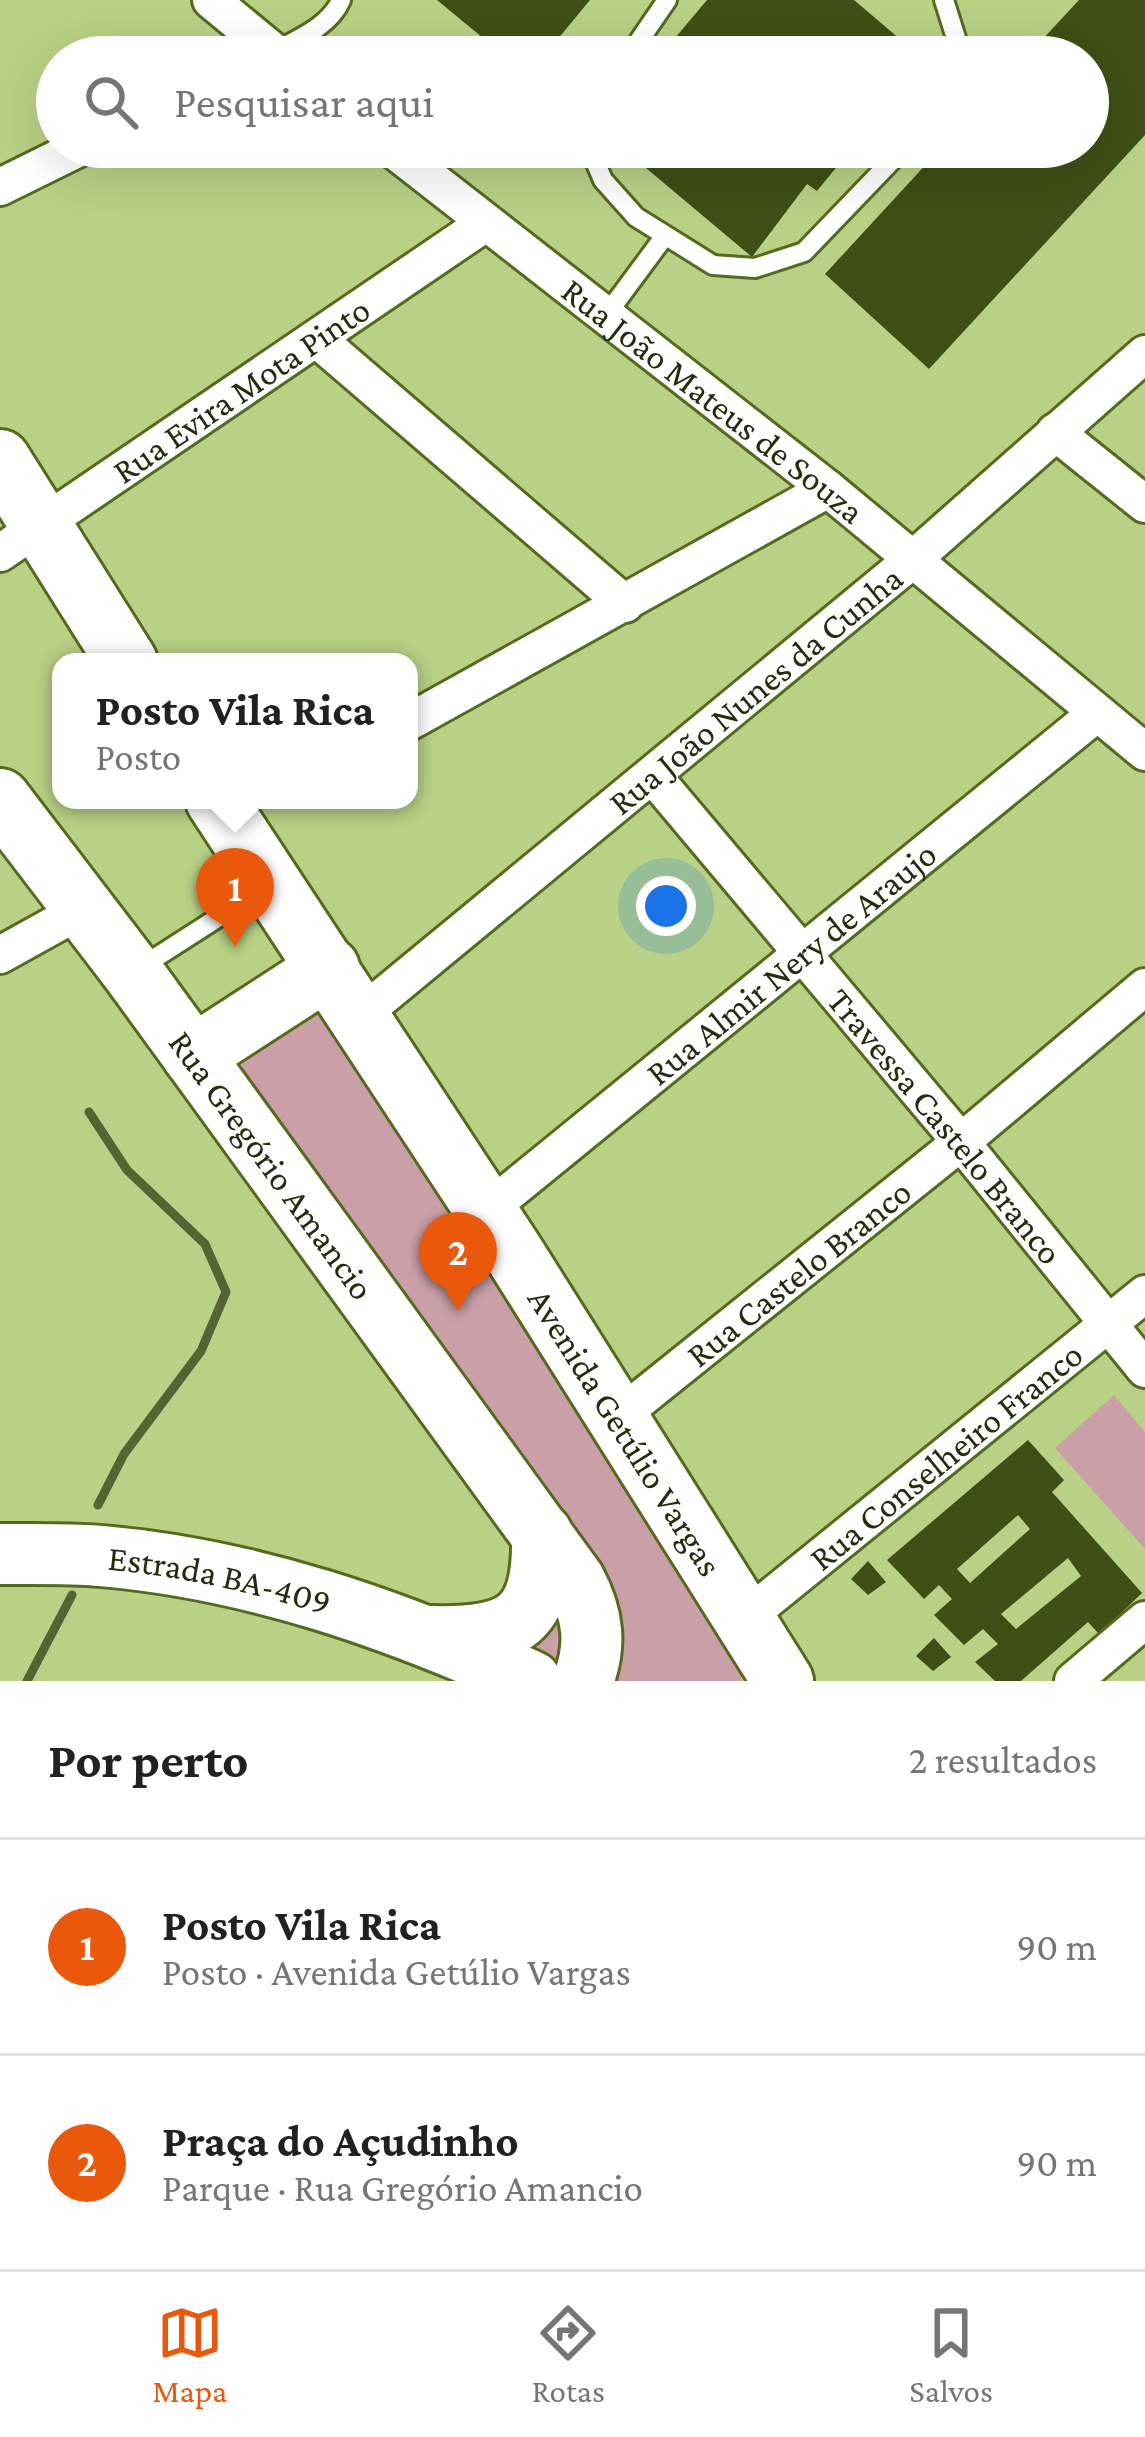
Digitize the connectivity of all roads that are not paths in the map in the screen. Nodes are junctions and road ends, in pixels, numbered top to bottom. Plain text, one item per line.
1 (211, 0) edge
2 (341, 0) edge
3 (667, 0) edge
4 (944, 0) edge
5 (252, 36) edge
6 (302, 36) edge
7 (642, 36) edge
8 (955, 36) edge
9 (38, 168) edge
10 (416, 168) edge
11 (598, 168) edge
12 (885, 168) edge
13 (0, 187) edge
14 (484, 224) junction
15 (664, 237) junction
16 (604, 318) junction
17 (317, 339) junction
18 (1145, 354) edge
19 (1055, 433) junction
20 (0, 460) edge
21 (827, 489) junction
22 (1145, 504) edge
23 (20, 539) edge
24 (912, 560) junction
25 (626, 604) junction
26 (119, 653) edge
27 (1097, 713) junction
28 (418, 717) edge
29 (1145, 752) edge
30 (653, 776) junction
31 (0, 800) edge
32 (238, 809) edge
33 (274, 882) junction
34 (81, 910) junction
35 (805, 953) junction
36 (0, 955) edge
37 (133, 973) junction
38 (1145, 987) edge
39 (343, 993) junction
40 (193, 1056) junction
41 (962, 1142) junction
42 (486, 1211) junction
43 (1145, 1294) edge
44 (1110, 1323) junction
45 (1145, 1369) edge
46 (618, 1417) junction
47 (542, 1534) junction
48 (0, 1553) edge
49 (1145, 1620) edge
50 (431, 1636) junction
51 (760, 1655) edge
52 (477, 1681) edge
53 (531, 1681) edge
54 (583, 1681) edge
55 (1073, 1681) edge

1 - 5 street
2 - 6 lane
3 - 7 lane
4 - 8 lane
9 - 13 street
10 - 14 street, Rua João Mateus de Souza
11 - 15 lane
12 - 15 lane
14 - 16 street, Rua João Mateus de Souza
14 - 17 street, Rua Evira Mota Pinto
15 - 16 lane
16 - 21 street, Rua João Mateus de Souza
17 - 23 street, Rua Evira Mota Pinto
17 - 25 street
18 - 19 street, Rua João Nunes da Cunha
19 - 22 street
19 - 24 street, Rua João Nunes da Cunha
20 - 23 main road
21 - 24 street, Rua João Mateus de Souza
21 - 25 street
23 - 26 main road
24 - 27 street, Rua João Mateus de Souza
24 - 30 street, Rua João Nunes da Cunha
25 - 28 street
27 - 29 street, Rua João Mateus de Souza
27 - 35 street, Rua Almir Nery de Araujo
30 - 35 street, Travessa Castelo Branco
30 - 39 street, Rua João Nunes da Cunha
31 - 34 main road, Rua Gregório Amancio
32 - 33 main road, Avenida Getúlio Vargas
33 - 37 lane
33 - 39 main road, Avenida Getúlio Vargas
34 - 36 street
34 - 37 main road, Rua Gregório Amancio
35 - 41 street, Travessa Castelo Branco
35 - 42 street, Rua Almir Nery de Araujo
37 - 40 main road, Rua Gregório Amancio
38 - 41 street, Rua Castelo Branco
39 - 40 main road
39 - 42 main road, Avenida Getúlio Vargas
40 - 47 main road, Rua Gregório Amancio
41 - 44 street, Travessa Castelo Branco
41 - 46 street, Rua Castelo Branco
42 - 46 main road, Avenida Getúlio Vargas
43 - 44 street, Rua Conselheiro Franco
44 - 45 street, Travessa Castelo Branco
44 - 51 street, Rua Conselheiro Franco
46 - 51 main road, Avenida Getúlio Vargas
47 - 50 main road
47 - 54 main road, Rua Gregório Amancio
48 - 50 main road, Estrada BA-409
49 - 55 street
50 - 52 main road
50 - 53 main road, Estrada BA-409

